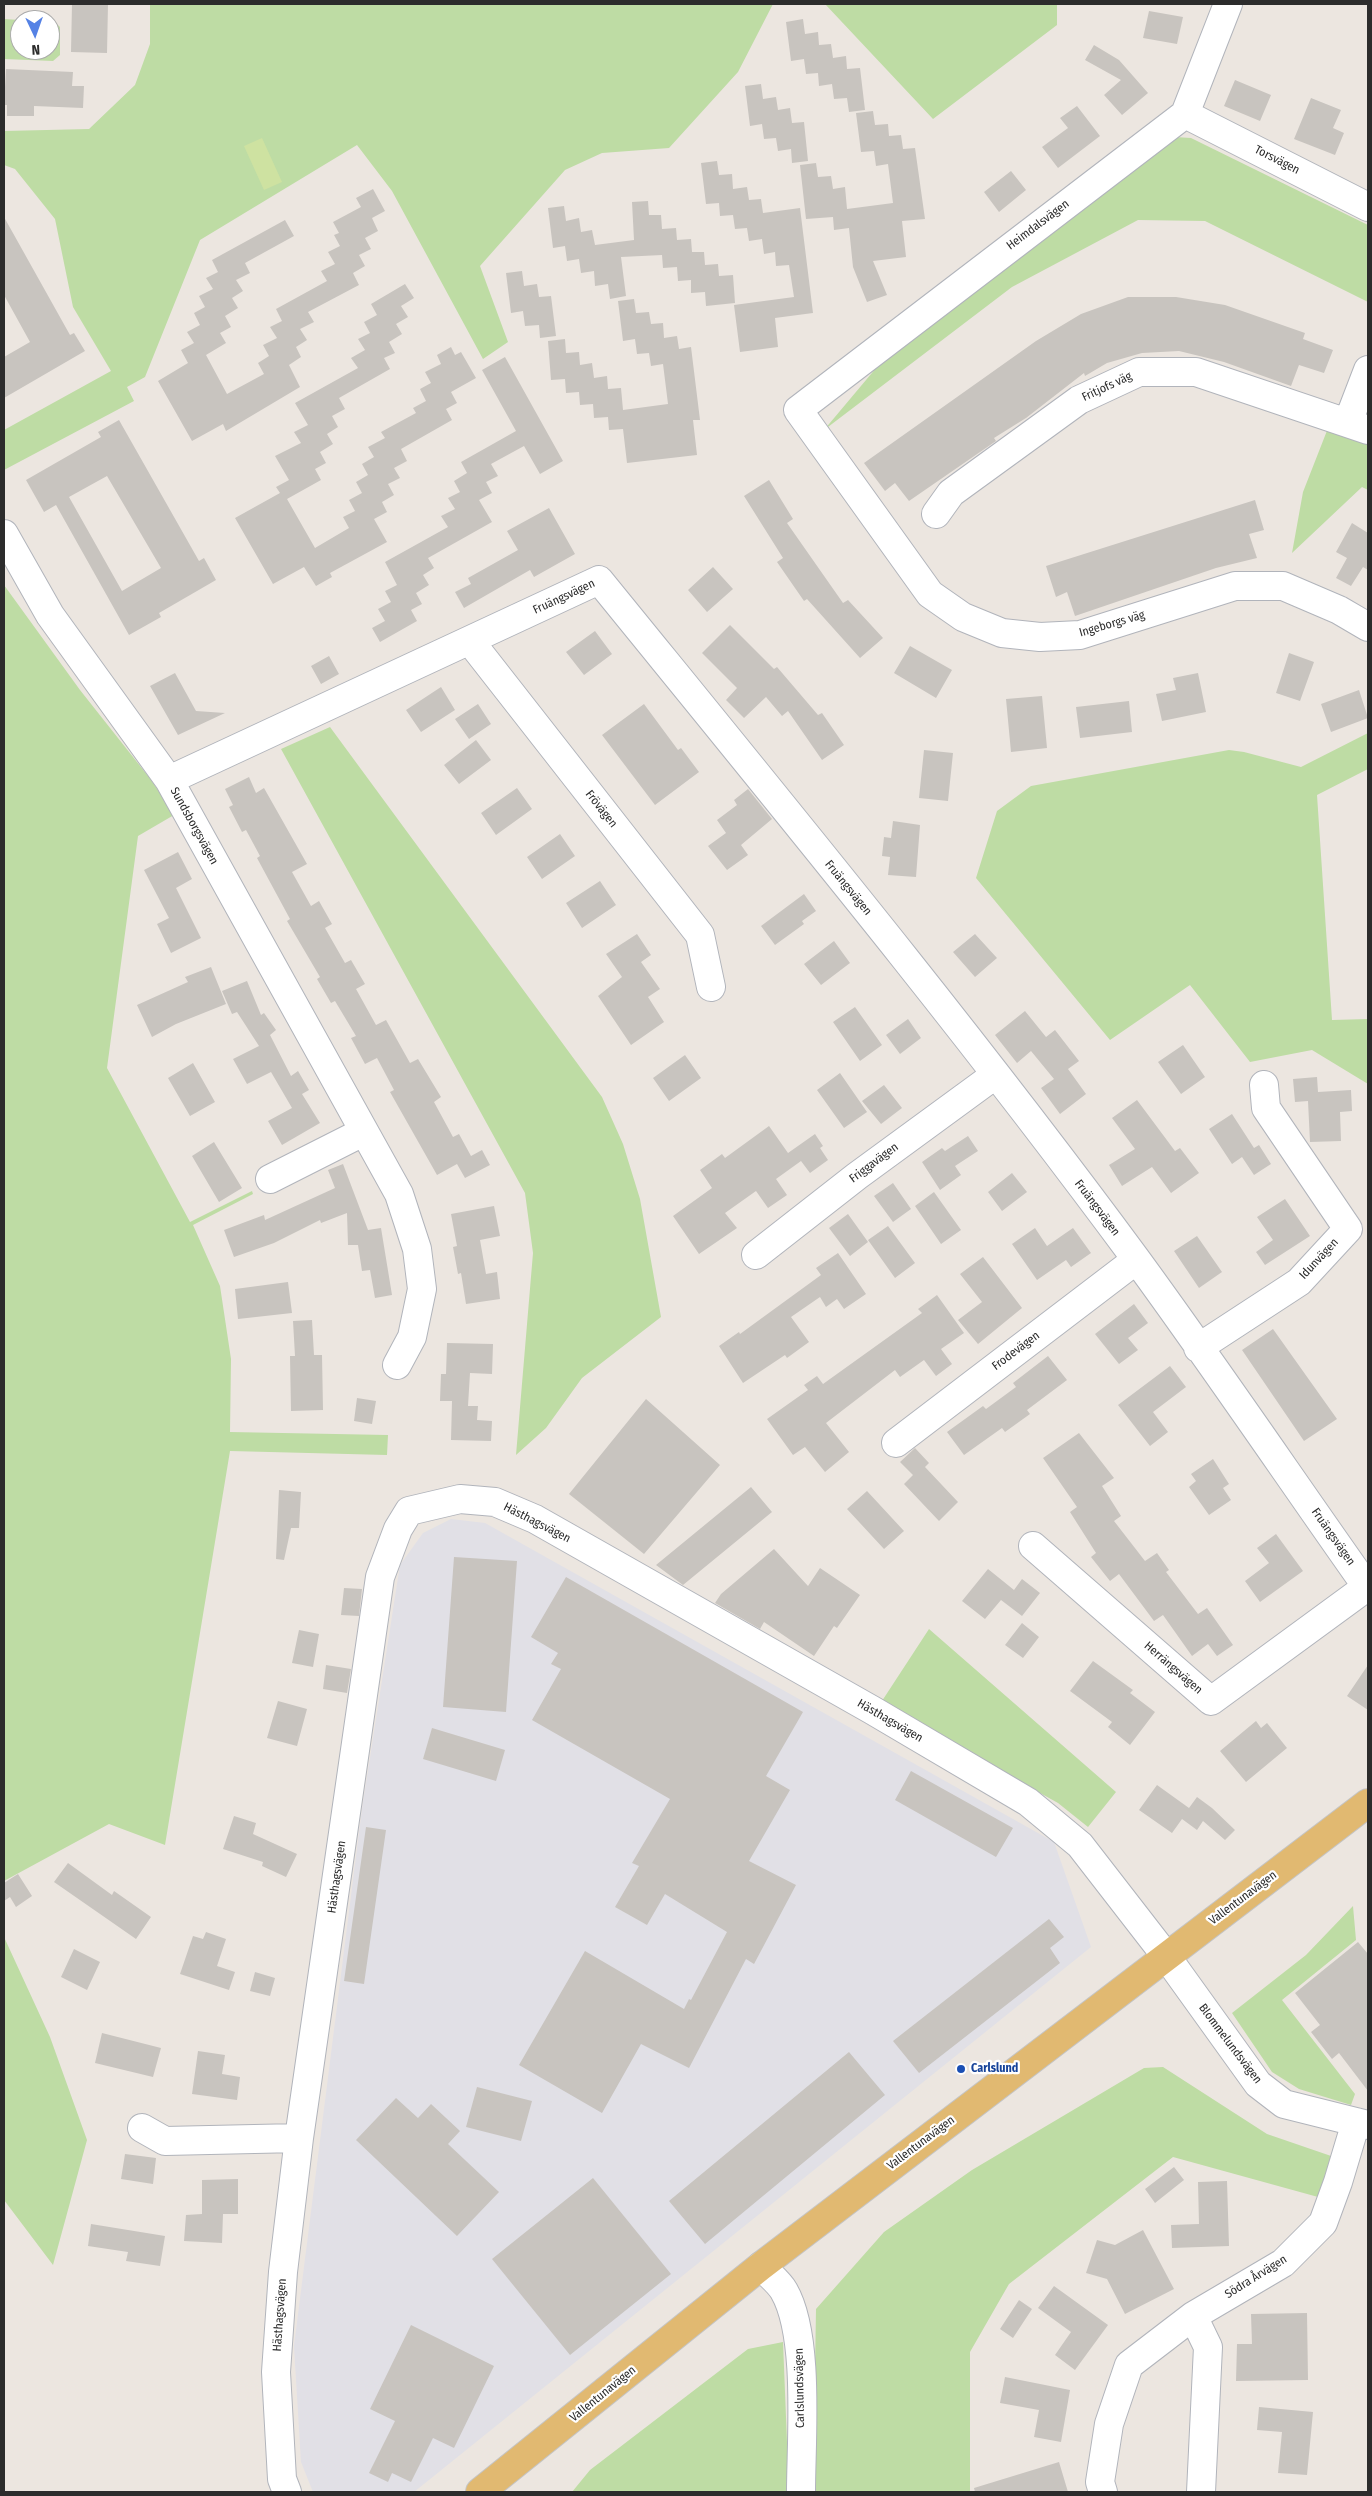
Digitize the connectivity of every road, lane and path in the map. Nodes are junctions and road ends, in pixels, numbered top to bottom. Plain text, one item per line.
1 (1228, 4) edge
2 (1185, 114) junction
3 (1368, 207) edge
4 (1368, 370) edge
5 (798, 410) joint
6 (1358, 426) edge
7 (936, 514) dead end
8 (4, 534) edge
9 (1368, 627) edge
10 (470, 641) junction
11 (169, 780) junction
12 (711, 987) dead end
13 (995, 1075) junction
14 (1264, 1085) dead end
15 (363, 1132) junction
16 (270, 1179) dead end
17 (1358, 1226) edge
18 (756, 1255) dead end
19 (1136, 1260) junction
20 (1198, 1348) junction
21 (397, 1365) dead end
22 (896, 1443) dead end
23 (1033, 1546) dead end
24 (1368, 1586) edge
25 (1368, 1803) edge
26 (1166, 1956) junction
27 (1362, 2123) edge
28 (142, 2128) dead end
29 (299, 2138) junction
30 (761, 2266) junction
31 (1193, 2316) junction
32 (287, 2492) edge
33 (480, 2492) edge
34 (801, 2492) edge
35 (1103, 2492) edge
36 (1201, 2492) edge

1 - 2 street
2 - 3 street, Torsvägen
2 - 5 street, Heimdalsvägen
4 - 6 street
5 - 9 street, Ingeborgs väg
6 - 7 street, Fritjofs väg
8 - 11 street, Sundsborgsvägen
10 - 11 street, Fruängsvägen
10 - 12 street, Frövägen
10 - 13 street, Fruängsvägen
11 - 15 street, Sundsborgsvägen
13 - 18 street, Friggavägen
13 - 19 street, Fruängsvägen
14 - 17 street, Idunvägen
15 - 16 street
15 - 21 street, Sundsborgsvägen
17 - 20 street, Idunvägen
19 - 20 street, Fruängsvägen
19 - 22 street, Frodevägen
20 - 24 street, Fruängsvägen
23 - 24 street, Herrängsvägen
25 - 26 main road, Vallentunavägen
26 - 27 street, Blommelundsvägen
26 - 29 street, Hästhagsvägen
26 - 30 main road, Vallentunavägen
27 - 31 street, Södra Årvägen
28 - 29 street
29 - 32 street, Hästhagsvägen
30 - 33 main road, Vallentunavägen
30 - 34 street, Carlslundsvägen
31 - 35 street, Södra Årvägen
31 - 36 street

